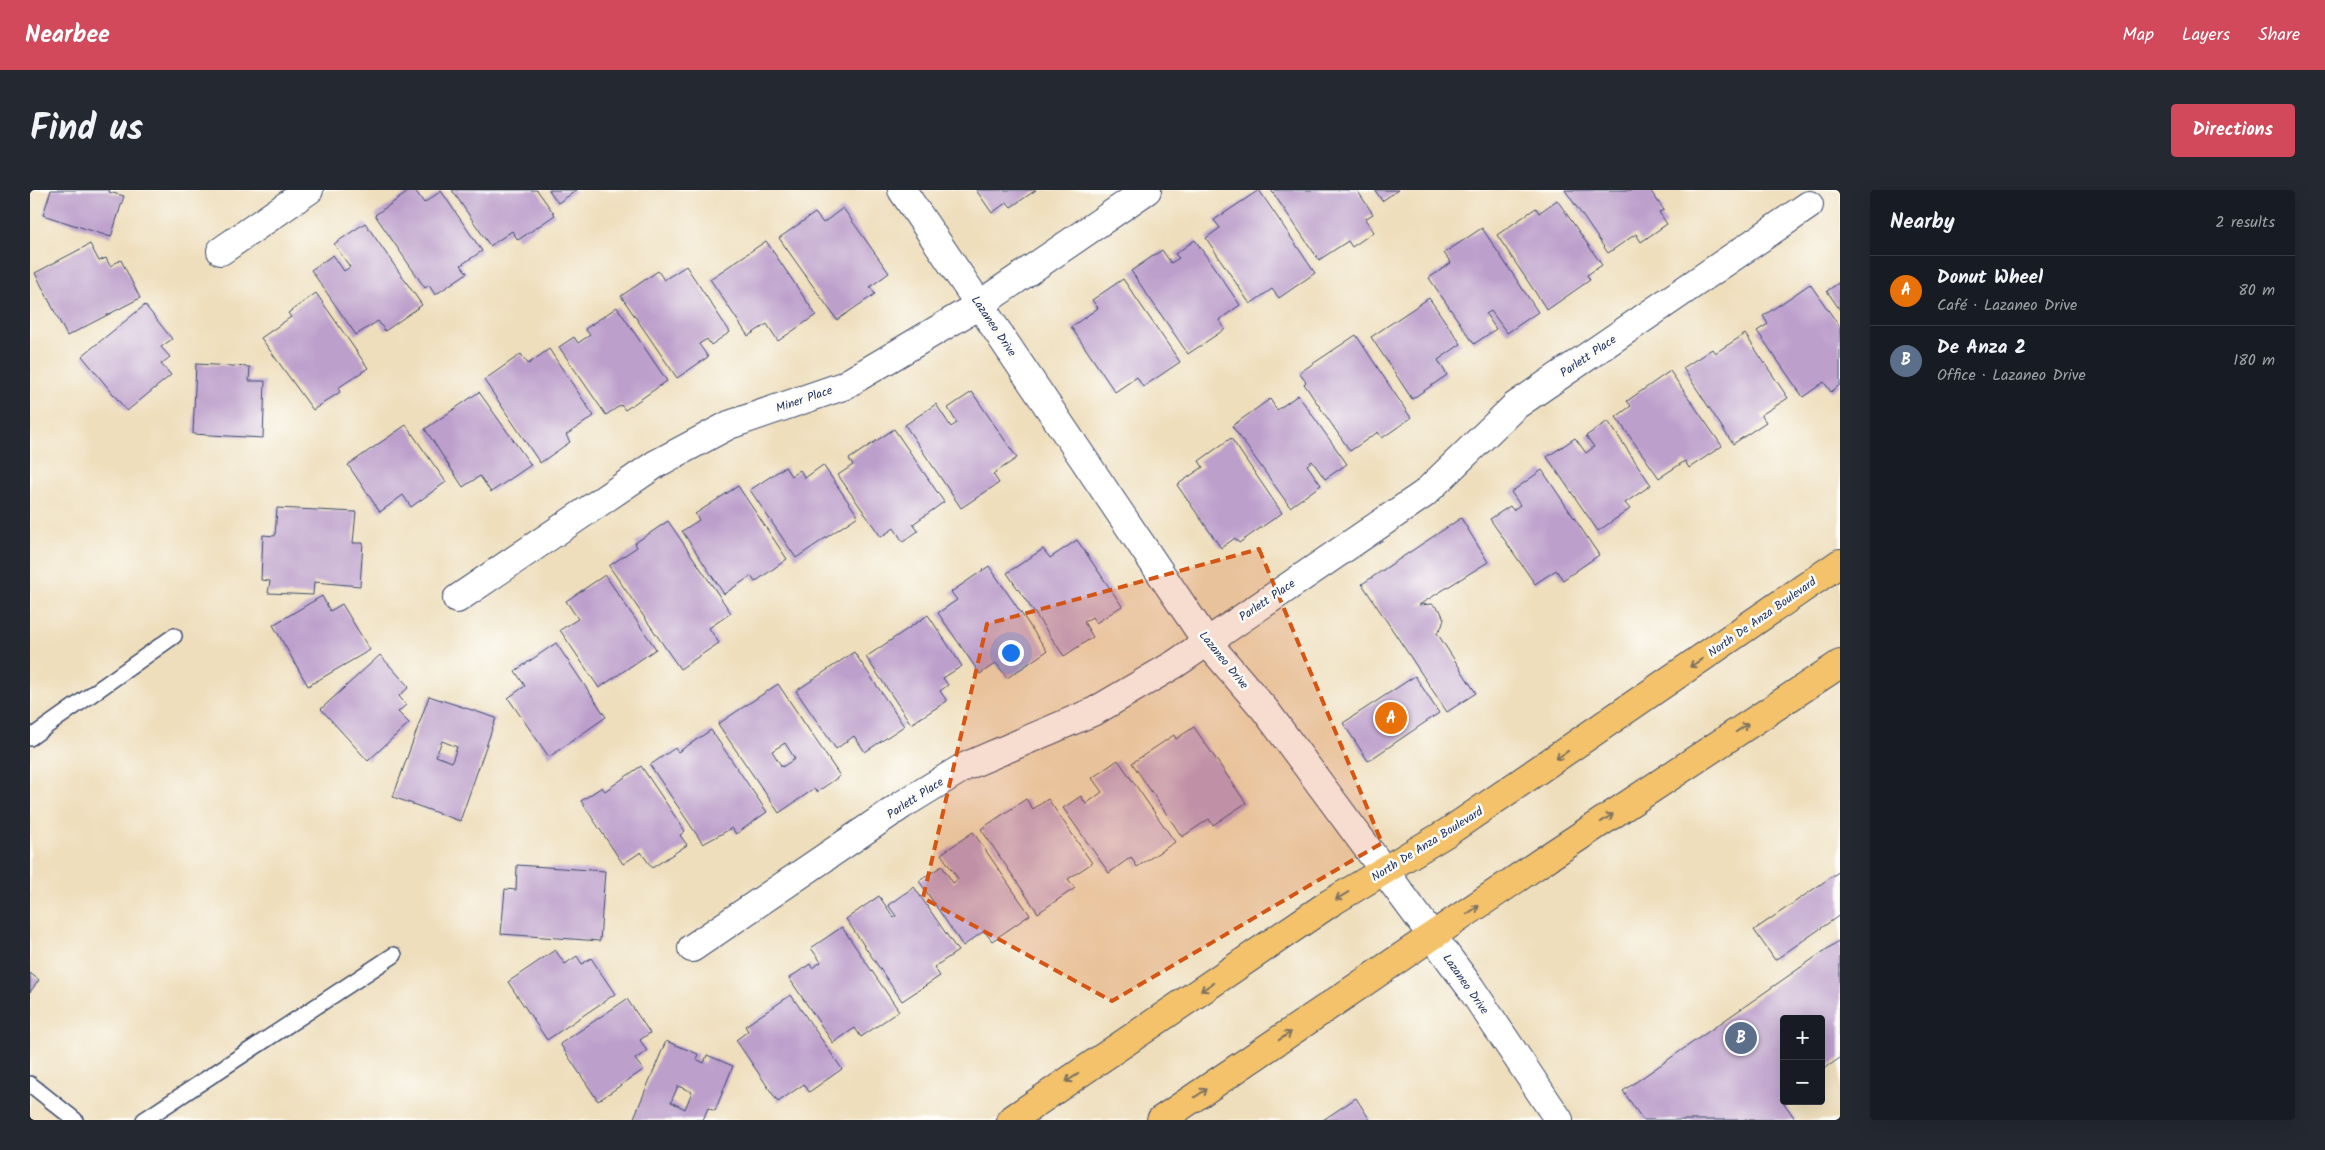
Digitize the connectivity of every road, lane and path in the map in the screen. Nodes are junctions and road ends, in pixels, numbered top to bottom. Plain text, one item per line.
1 (309, 190) edge
2 (902, 190) edge
3 (1147, 190) edge
4 (1809, 205) dead end
5 (221, 251) dead end
6 (979, 305) junction
7 (1840, 563) edge
8 (457, 599) dead end
9 (174, 636) dead end
10 (1207, 642) junction
11 (1840, 664) edge
12 (30, 738) edge
13 (1383, 871) junction
14 (1432, 938) junction
15 (692, 948) dead end
16 (394, 955) dead end
17 (30, 1084) edge
18 (75, 1120) edge
19 (144, 1120) edge
20 (1011, 1120) edge
21 (1161, 1120) edge
22 (1559, 1120) edge

1 - 5 street
2 - 6 street, Lazaneo Drive
3 - 6 street, Miner Place
4 - 10 street, Parlett Place
6 - 8 street, Miner Place
6 - 10 street, Lazaneo Drive
7 -> 13 main road, North De Anza Boulevard
9 - 12 lane
10 - 13 street, Lazaneo Drive
10 - 15 street, Parlett Place
14 -> 11 main road
13 - 14 street, Lazaneo Drive
13 -> 20 main road, North De Anza Boulevard
21 -> 14 main road
14 - 22 street, Lazaneo Drive
16 - 19 lane
17 - 18 lane

